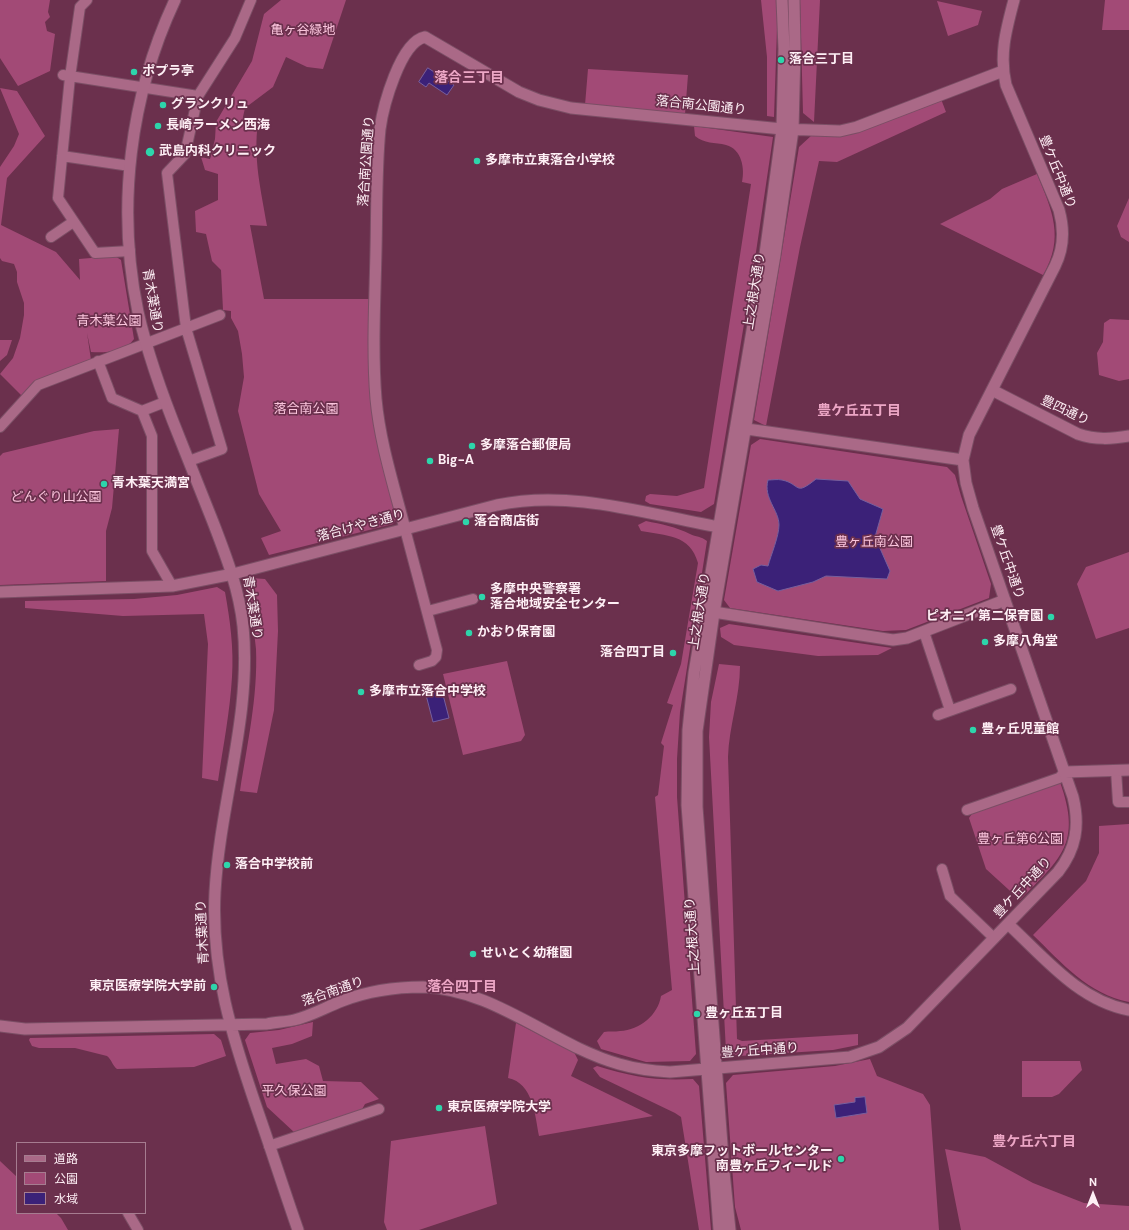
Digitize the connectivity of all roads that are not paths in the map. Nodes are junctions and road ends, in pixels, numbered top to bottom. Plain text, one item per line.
1 (87, 0) edge
2 (175, 0) edge
3 (251, 0) edge
4 (782, 0) edge
5 (794, 0) edge
6 (1014, 0) edge
7 (1003, 71) junction
8 (67, 76) junction
9 (144, 88) junction
10 (198, 96) junction
11 (788, 129) junction
12 (62, 156) junction
13 (130, 166) junction
14 (73, 222) junction
15 (51, 237) dead end
16 (130, 251) junction
17 (220, 315) dead end
18 (186, 328) junction
19 (146, 342) junction
20 (98, 361) junction
21 (992, 390) junction
22 (165, 402) junction
23 (142, 411) junction
24 (0, 426) edge
25 (741, 428) junction
26 (1129, 436) edge
27 (963, 460) junction
28 (189, 461) junction
29 (723, 528) junction
30 (405, 529) junction
31 (233, 574) junction
32 (172, 586) junction
33 (0, 592) edge
34 (473, 599) dead end
35 (1005, 600) junction
36 (428, 611) junction
37 (709, 612) junction
38 (924, 632) junction
39 (419, 665) dead end
40 (1011, 689) dead end
41 (950, 710) junction
42 (938, 715) dead end
43 (1116, 770) junction
44 (1129, 770) edge
45 (1065, 772) junction
46 (1129, 802) edge
47 (966, 810) dead end
48 (947, 873) dead end
49 (1008, 924) junction
50 (994, 938) junction
51 (1129, 1010) edge
52 (229, 1025) junction
53 (0, 1026) edge
54 (711, 1069) junction
55 (379, 1108) dead end
56 (269, 1146) junction
57 (129, 1214) edge
58 (138, 1230) edge
59 (298, 1230) edge
60 (719, 1230) edge
61 (730, 1230) edge

1 - 8 street
2 - 9 street, 青木葉通り
3 - 10 street
4 - 11 street, 上之根大通り
5 - 11 street, 上之根大通り
6 - 7 street, 豊ケ丘中通り
7 - 11 street
7 - 21 street, 豊ケ丘中通り
8 - 9 street
8 - 12 street
9 - 10 street
9 - 13 street, 青木葉通り
10 - 18 street
11 - 25 street, 上之根大通り
11 - 30 street, 落合南公園通り
12 - 13 street
12 - 14 street
13 - 16 street, 青木葉通り
14 - 15 street
14 - 16 street
16 - 19 street, 青木葉通り
17 - 18 street
18 - 19 street
18 - 28 street
19 - 20 street
19 - 22 street, 青木葉通り
20 - 23 street
20 - 24 street
21 - 26 street, 豊四通り
21 - 27 street, 豊ケ丘中通り
22 - 23 street
22 - 28 street, 青木葉通り
23 - 32 street
25 - 27 street
25 - 29 street, 上之根大通り
27 - 35 street, 豊ケ丘中通り
28 - 31 street, 青木葉通り
29 - 30 street, 落合けやき通り
29 - 37 street, 上之根大通り
30 - 31 street, 落合けやき通り
30 - 36 street
31 - 32 street, 落合けやき通り
31 - 52 street, 青木葉通り
32 - 33 street, 落合けやき通り
34 - 36 street
35 - 38 street
35 - 45 street, 豊ケ丘中通り
36 - 39 street
37 - 38 street
37 - 54 street, 上之根大通り
38 - 41 street
40 - 41 street
41 - 42 street
43 - 44 street
43 - 45 street
43 - 46 street
45 - 47 street
45 - 49 street, 豊ケ丘中通り
48 - 50 street
49 - 50 street, 豊ケ丘中通り
49 - 51 street
50 - 54 street, 豊ケ丘中通り
52 - 53 street, 落合南通り
52 - 54 street, 落合南通り
52 - 56 street, 青木葉通り
54 - 60 street, 上之根大通り
54 - 61 street, 上之根大通り
55 - 56 street
56 - 59 street, 青木葉通り
57 - 58 street

